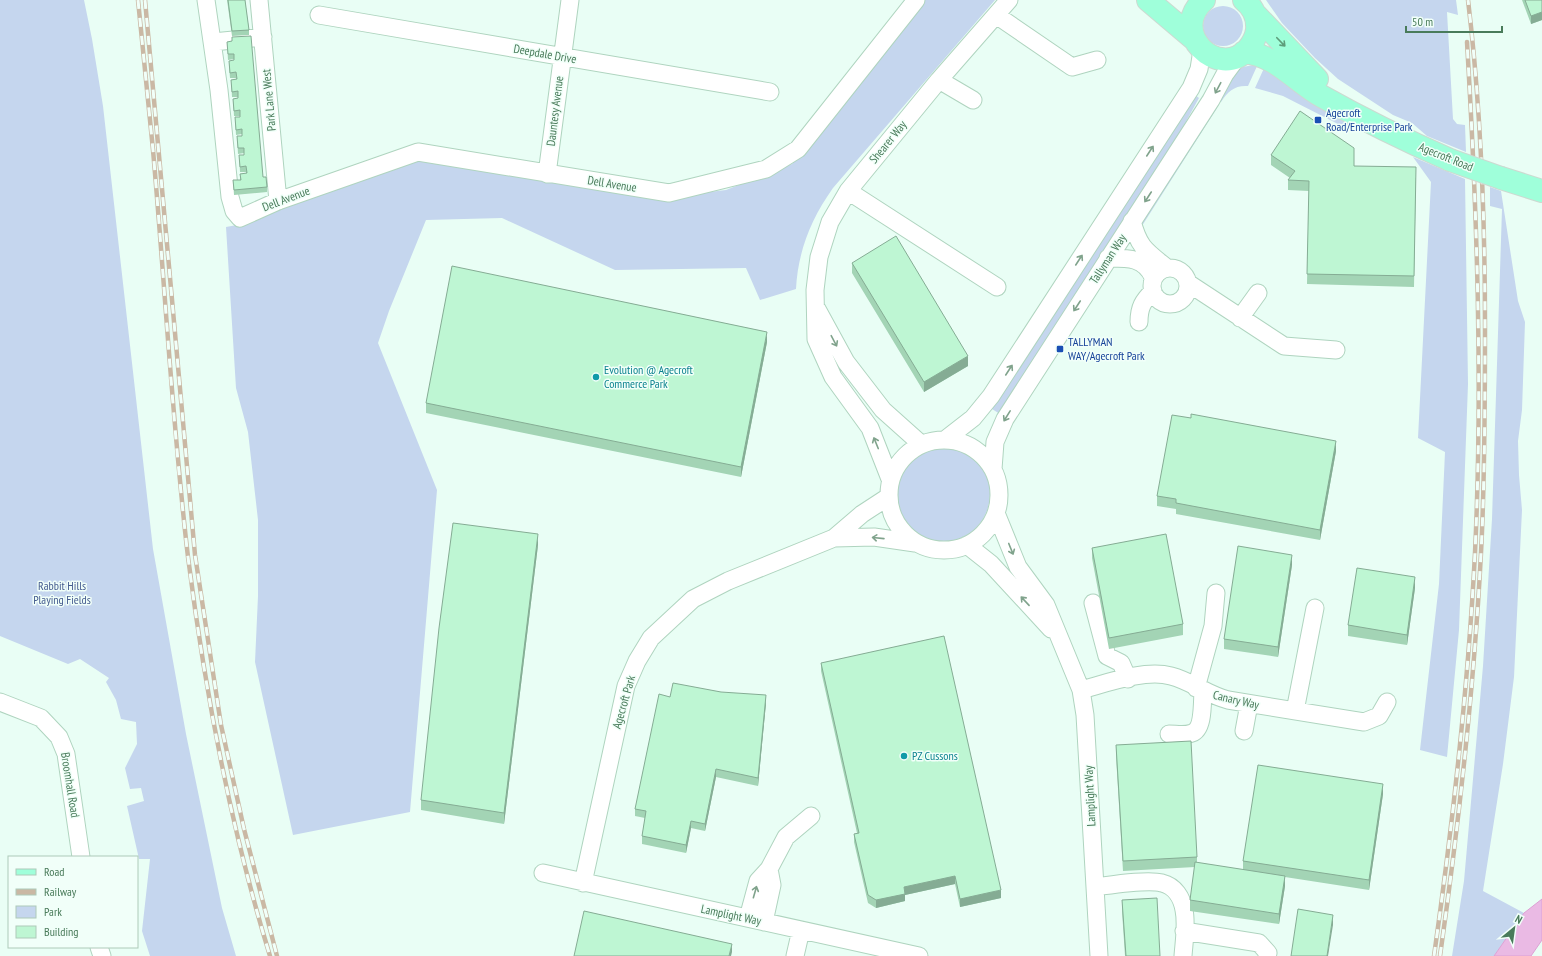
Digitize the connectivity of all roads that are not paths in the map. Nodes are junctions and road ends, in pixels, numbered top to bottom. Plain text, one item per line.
1 (206, 0) edge
2 (259, 0) edge
3 (570, 0) edge
4 (916, 0) edge
5 (1009, 0) edge
6 (1149, 1) edge
7 (1203, 1) edge
8 (1248, 4) edge
9 (319, 15) dead end
10 (996, 15) junction
11 (263, 37) junction
12 (213, 42) junction
13 (1198, 45) junction
14 (1242, 54) junction
15 (562, 56) junction
16 (1097, 60) dead end
17 (939, 80) junction
18 (770, 92) dead end
19 (973, 100) dead end
20 (1355, 113) junction
21 (547, 174) junction
22 (848, 191) junction
23 (1542, 191) edge
24 (278, 201) junction
25 (1132, 221) junction
26 (1108, 258) junction
27 (1167, 268) junction
28 (1188, 283) junction
29 (1153, 285) junction
30 (997, 287) dead end
31 (1258, 293) dead end
32 (816, 307) junction
33 (1240, 318) junction
34 (1139, 322) dead end
35 (1336, 350) dead end
36 (946, 439) junction
37 (921, 444) junction
38 (993, 469) junction
39 (890, 479) junction
40 (888, 497) junction
41 (996, 513) junction
42 (834, 538) junction
43 (916, 543) junction
44 (967, 545) junction
45 (1216, 593) dead end
46 (1093, 603) dead end
47 (1315, 608) dead end
48 (1061, 640) junction
49 (1128, 679) junction
50 (1081, 690) junction
51 (1199, 690) junction
52 (0, 702) edge
53 (1387, 702) dead end
54 (1249, 704) junction
55 (1295, 711) junction
56 (1244, 731) dead end
57 (1169, 734) dead end
58 (811, 816) dead end
59 (81, 856) edge
60 (768, 869) junction
61 (543, 873) dead end
62 (583, 883) junction
63 (1095, 887) junction
64 (748, 918) junction
65 (764, 922) junction
66 (801, 930) junction
67 (1184, 932) junction
68 (795, 956) edge
69 (920, 956) edge
70 (1099, 956) edge
71 (1183, 956) edge
72 (1267, 956) edge

1 - 12 street
2 - 11 street, Park Lane West
3 - 15 street, Dauntesy Avenue
4 - 21 street, Dell Avenue
5 - 10 street, Shearer Way
6 - 7 main road
6 - 13 main road
7 - 13 main road
8 - 14 main road
8 -> 20 main road, Agecroft Road
9 - 15 street, Deepdale Drive
10 - 16 street
10 - 17 street, Shearer Way
11 - 12 street
11 - 24 street, Park Lane West
12 - 24 street, Dell Avenue
13 - 14 main road
36 -> 13 street, Tallyman Way
14 - 20 main road, Agecroft Road
14 -> 25 street, Tallyman Way
15 - 18 street, Deepdale Drive
15 - 21 street, Dauntesy Avenue
17 - 19 street
17 - 22 street, Shearer Way
20 - 23 main road, Agecroft Road, bridge
21 - 24 street, Dell Avenue
22 - 30 street
22 - 32 street, Shearer Way
25 - 26 street, Tallyman Way
25 - 27 street
26 - 29 street
26 -> 38 street, Tallyman Way
27 - 28 street
27 - 29 street
28 - 29 street
28 - 33 street
29 - 34 street
31 - 33 street
32 -> 37 street
39 -> 32 street, Shearer Way
33 - 35 street
36 - 37 street
36 - 38 street
37 - 39 street
38 - 41 street
39 - 40 street
40 - 42 street
40 - 43 street
41 - 44 street
41 -> 48 street, Lamplight Way
43 -> 42 street
42 - 62 street, Agecroft Park
43 - 44 street
48 -> 44 street
45 - 51 street
46 - 49 street
47 - 55 street
48 - 50 street, Lamplight Way
49 - 50 street, Canary Way
49 - 51 street, Canary Way
50 - 63 street, Lamplight Way
51 - 54 street, Canary Way
51 - 57 street
52 - 59 street, Broomhall Road
53 - 55 street, Canary Way
54 - 55 street, Canary Way
54 - 56 street
58 - 60 street
64 -> 60 street
60 - 65 street
61 - 62 street, Lamplight Way
62 - 64 street, Lamplight Way
63 - 67 street
63 - 70 street, Lamplight Way
64 - 65 street, Lamplight Way
65 - 66 street, Lamplight Way
66 - 68 street
66 - 69 street, Lamplight Way
67 - 71 street
67 - 72 street

